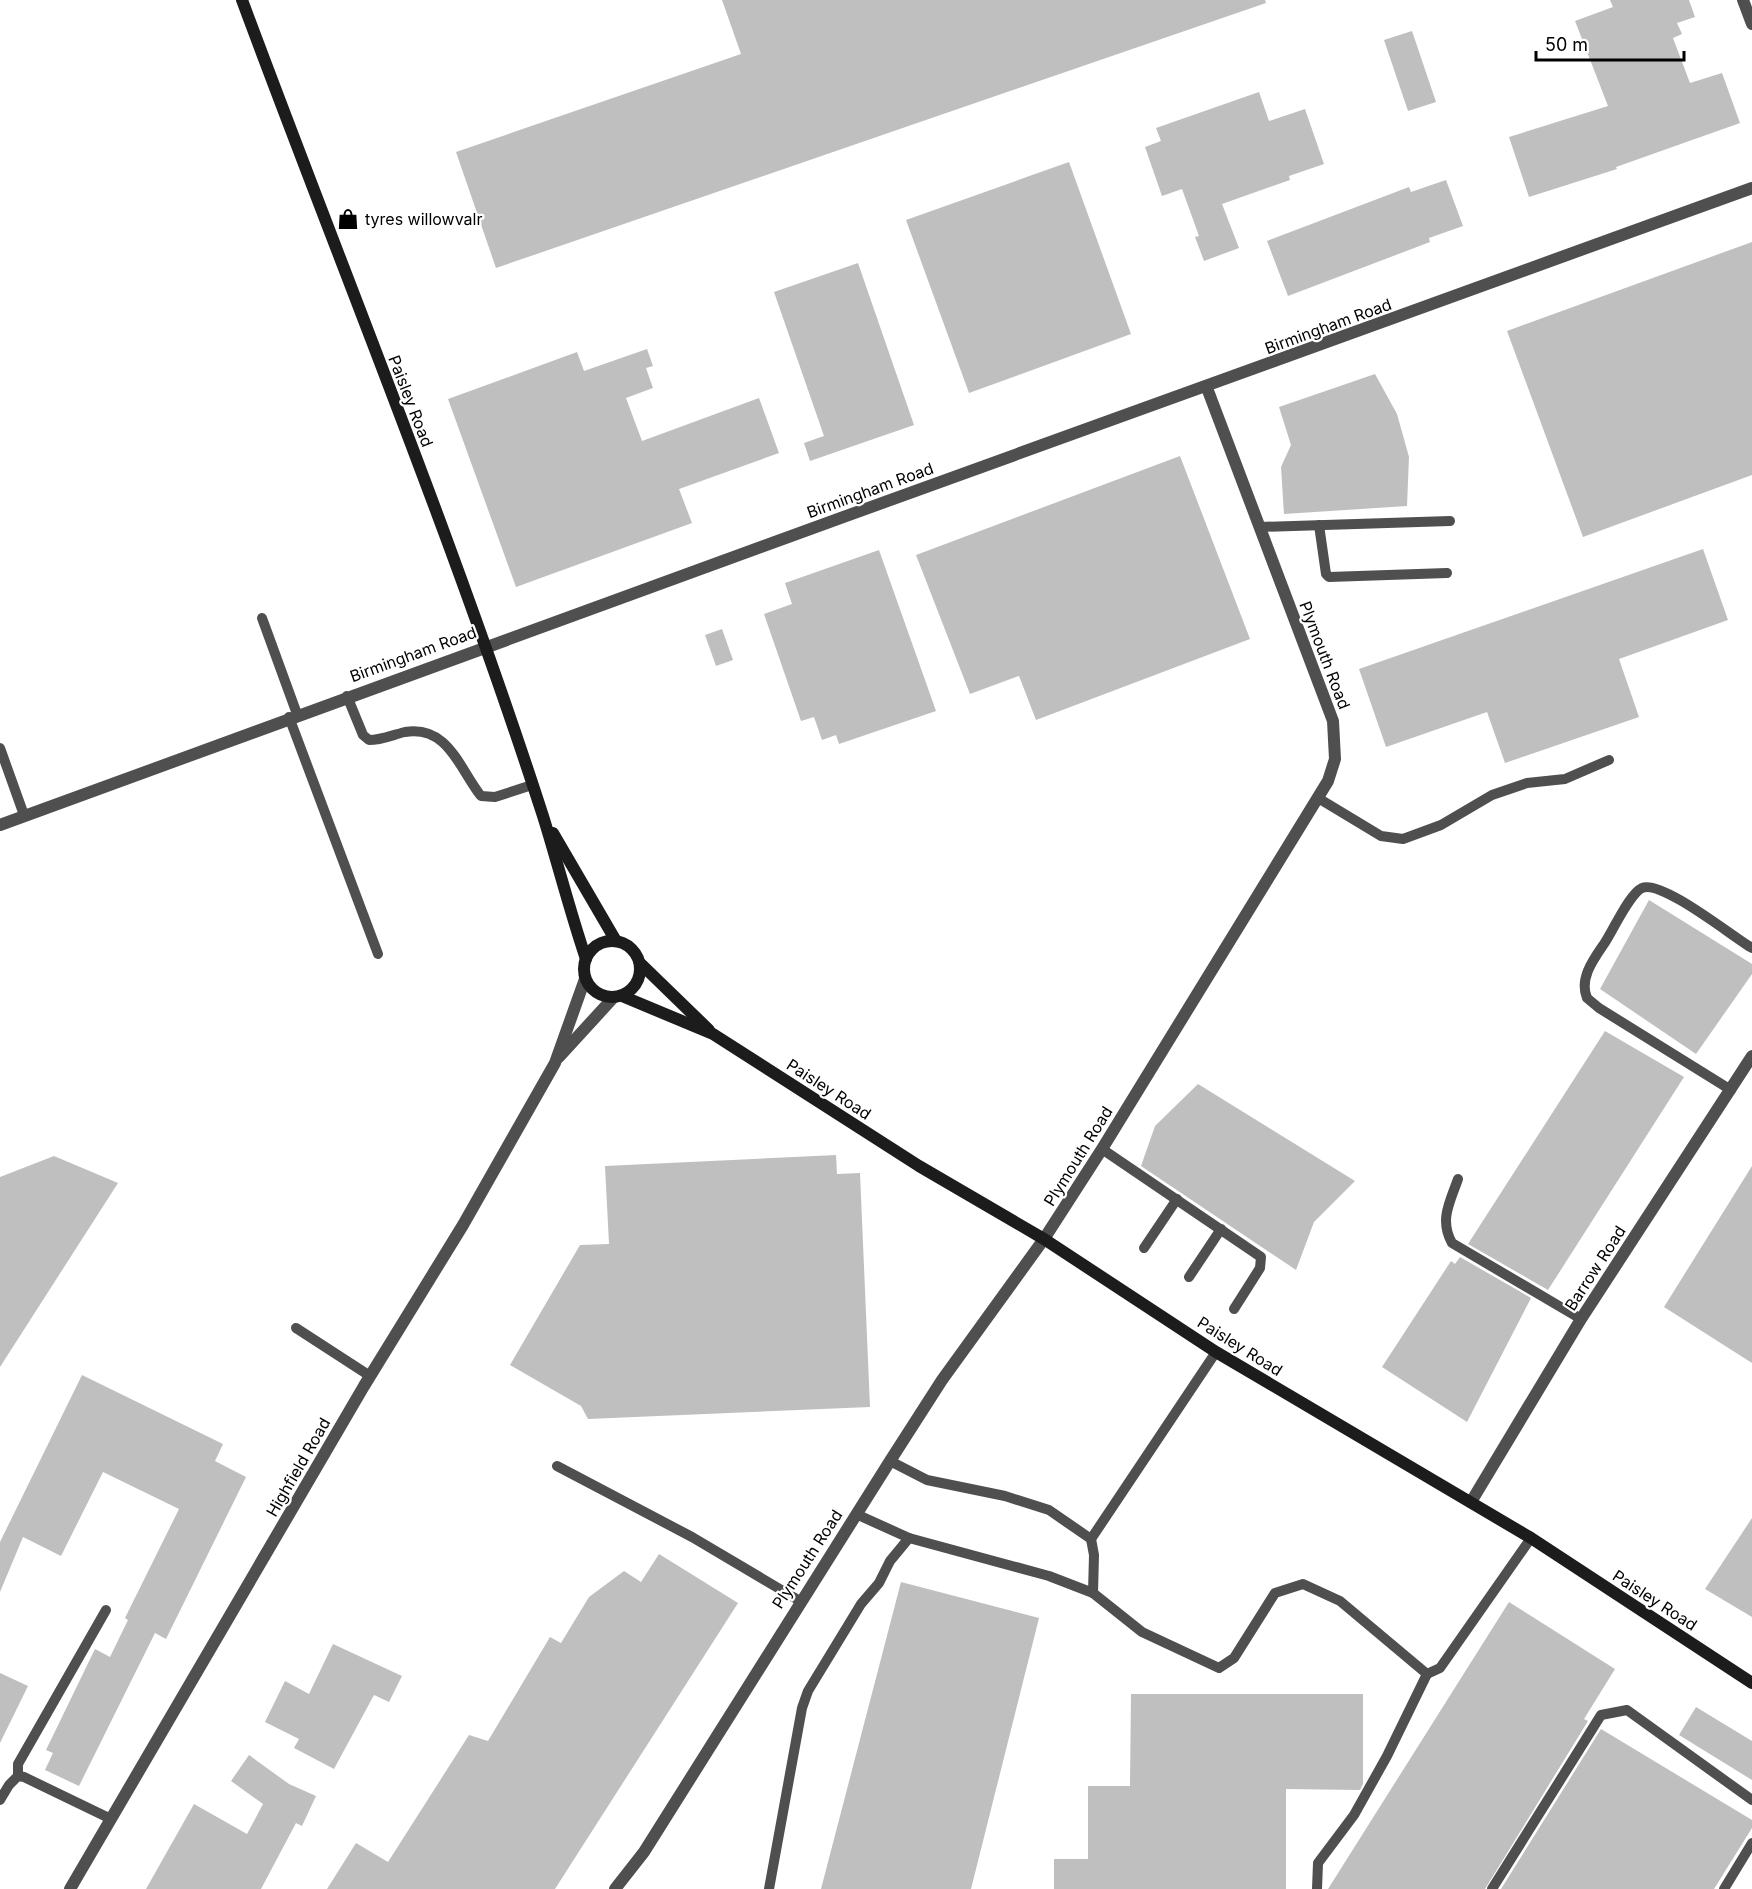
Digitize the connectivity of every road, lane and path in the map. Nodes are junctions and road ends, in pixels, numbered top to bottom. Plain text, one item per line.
1 (242, 0) edge
2 (1743, 0) edge
3 (1752, 24) edge
4 (1752, 188) edge
5 (1207, 388) junction
6 (1450, 521) dead end
7 (1319, 525) junction
8 (1259, 527) junction
9 (1447, 573) dead end
10 (262, 618) dead end
11 (483, 646) junction
12 (347, 696) junction
13 (293, 716) junction
14 (0, 748) edge
15 (1609, 760) dead end
16 (532, 785) junction
17 (1318, 798) junction
18 (24, 816) junction
19 (543, 817) junction
20 (0, 825) edge
21 (616, 941) junction
22 (1752, 948) edge
23 (378, 954) dead end
24 (586, 959) junction
25 (640, 964) junction
26 (585, 979) junction
27 (617, 997) junction
28 (713, 1034) junction
29 (1752, 1056) edge
30 (555, 1063) junction
31 (1731, 1090) junction
32 (1102, 1149) junction
33 (1458, 1179) dead end
34 (1177, 1199) junction
35 (1221, 1229) junction
36 (1044, 1239) junction
37 (1144, 1248) dead end
38 (1189, 1277) dead end
39 (1234, 1309) dead end
40 (1581, 1319) junction
41 (296, 1328) dead end
42 (1216, 1352) junction
43 (370, 1376) junction
44 (890, 1461) junction
45 (557, 1466) dead end
46 (1471, 1502) junction
47 (856, 1514) junction
48 (909, 1538) junction
49 (1530, 1538) junction
50 (1090, 1539) junction
51 (1093, 1593) junction
52 (800, 1601) junction
53 (106, 1610) dead end
54 (1427, 1674) junction
55 (1752, 1683) edge
56 (18, 1776) junction
57 (0, 1800) edge
58 (1752, 1800) edge
59 (111, 1819) junction
60 (1752, 1843) edge
61 (70, 1889) edge
62 (615, 1889) edge
63 (769, 1889) edge
64 (1317, 1889) edge
65 (1492, 1889) edge
66 (1724, 1889) edge

1 - 11 main road, Paisley Road
2 - 3 street
4 - 5 street, Birmingham Road
5 - 8 street, Plymouth Road
5 - 11 street, Birmingham Road
6 - 7 lane
7 - 8 lane
7 - 9 lane
8 - 17 street, Plymouth Road
10 - 13 lane
11 - 12 street, Birmingham Road
11 - 16 main road, Paisley Road
12 - 13 street, Birmingham Road
12 - 16 lane
13 - 18 street, Birmingham Road
13 - 23 lane
14 - 18 lane
15 - 17 lane
16 - 19 main road, Paisley Road
17 - 32 street, Plymouth Road
18 - 20 street, Birmingham Road
19 - 21 main road, Paisley Road
19 - 24 main road, Paisley Road
21 - 24 main road
21 - 25 main road
22 - 31 lane
24 - 26 main road
25 - 27 main road
25 - 28 main road, Paisley Road
26 - 27 main road
26 - 30 street, Highfield Road
27 - 28 main road, Paisley Road
27 - 30 street, Highfield Road
28 - 36 main road, Paisley Road
29 - 31 street, Barrow Road
30 - 43 street, Highfield Road
31 - 40 street, Barrow Road
32 - 34 lane
32 - 36 street, Plymouth Road
33 - 40 lane
34 - 35 lane
34 - 37 lane
35 - 38 lane
35 - 39 lane
36 - 42 main road, Paisley Road
36 - 44 street, Plymouth Road
40 - 46 street, Barrow Road
41 - 43 lane
42 - 46 main road, Paisley Road
42 - 50 lane
43 - 59 street, Highfield Road
44 - 47 street, Plymouth Road
44 - 50 lane
45 - 52 lane
46 - 49 main road, Paisley Road
47 - 48 lane
47 - 52 street, Plymouth Road
48 - 51 lane
48 - 63 lane
49 - 54 lane
49 - 55 main road, Paisley Road
50 - 51 lane
51 - 54 lane
52 - 62 street, Plymouth Road
53 - 56 lane
54 - 64 lane
56 - 57 lane
56 - 59 lane
58 - 65 lane
59 - 61 street, Highfield Road
60 - 66 lane

